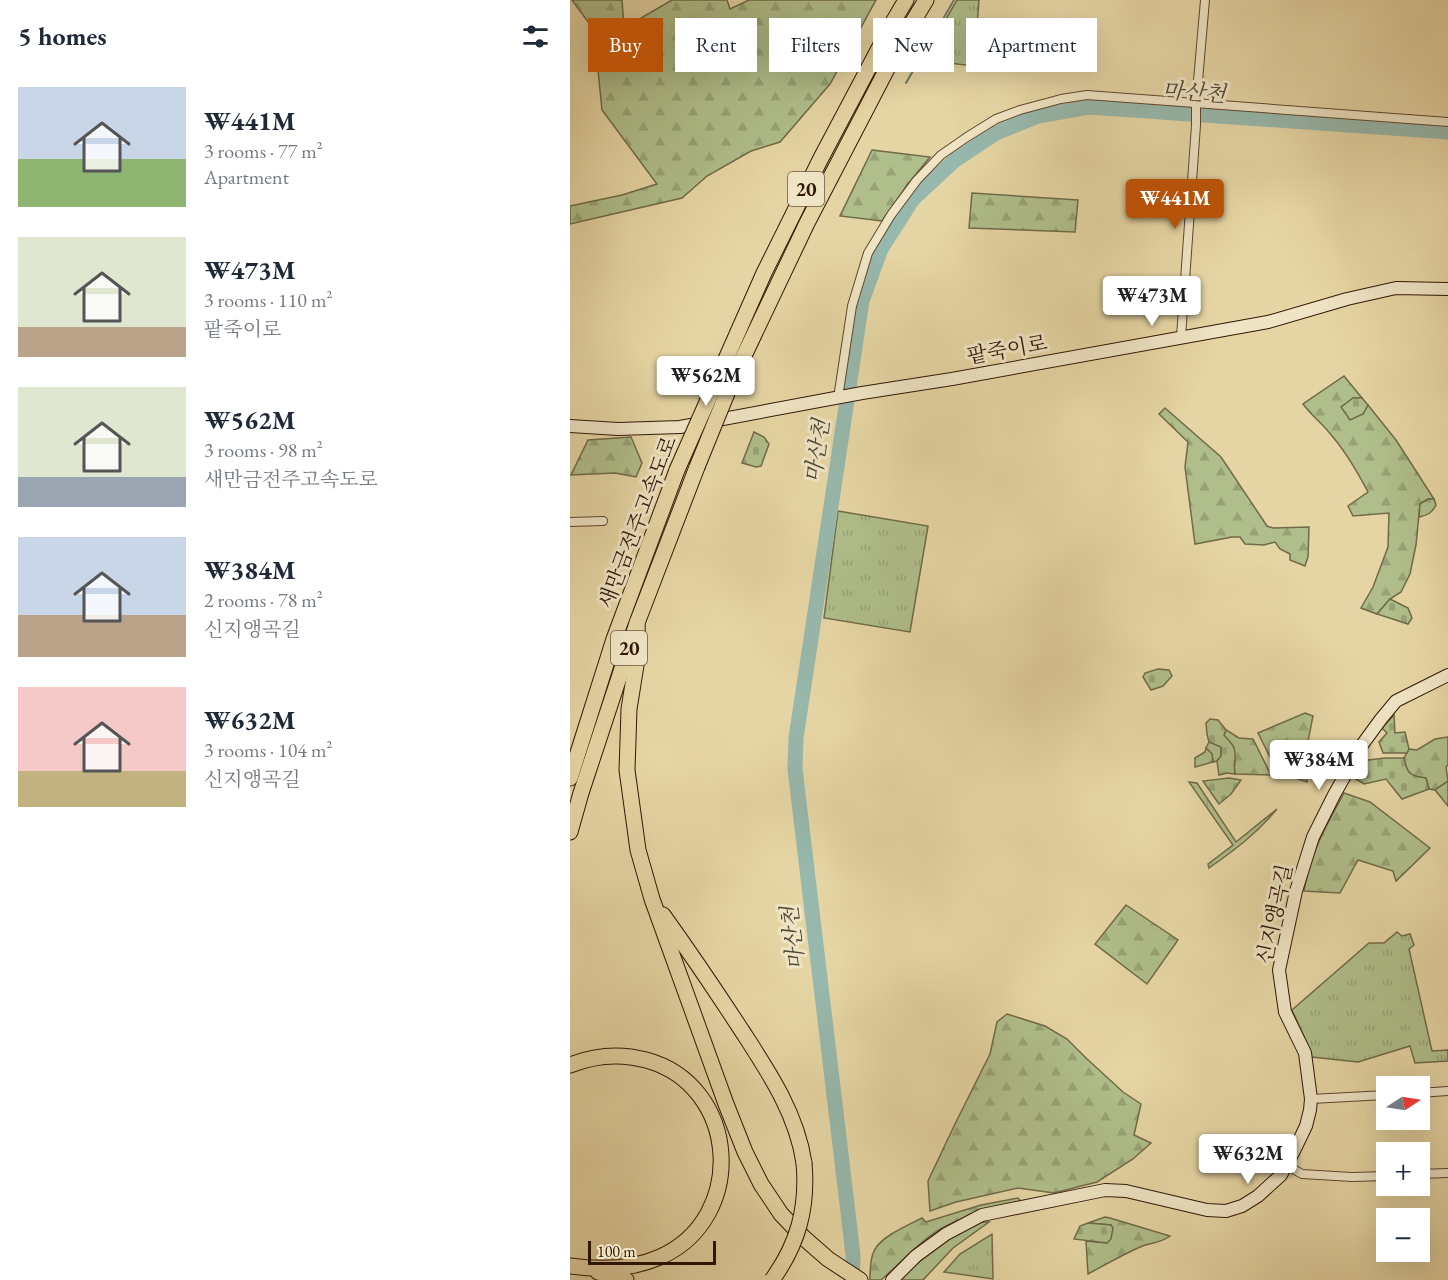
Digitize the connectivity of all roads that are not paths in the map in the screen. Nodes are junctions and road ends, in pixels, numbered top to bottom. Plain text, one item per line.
1 (906, 0) edge
2 (926, 0) edge
3 (1204, 0) edge
4 (1196, 106) junction
5 (1448, 122) edge
6 (1448, 289) edge
7 (1181, 337) junction
8 (840, 398) junction
9 (570, 426) edge
10 (603, 521) dead end
11 (570, 522) edge
12 (637, 623) junction
13 (1448, 675) edge
14 (572, 763) edge
15 (570, 778) edge
16 (570, 832) edge
17 (652, 899) junction
18 (570, 1065) edge
19 (1448, 1091) edge
20 (1430, 1092) edge
21 (1376, 1096) edge
22 (1311, 1099) junction
23 (1286, 1165) junction
24 (1448, 1173) edge
25 (1430, 1174) edge
26 (1376, 1176) edge
27 (577, 1267) edge
28 (893, 1279) edge
29 (626, 1280) edge
30 (772, 1280) edge
31 (860, 1280) edge

1 - 14 highway, 새만금전주고속도로 / 20, bridge
2 - 12 highway, 새만금전주고속도로 / 20, bridge
3 - 4 street
4 - 5 street
4 - 7 street
4 - 8 street
6 - 7 street, 팥죽이로
7 - 8 street, 팥죽이로
8 - 9 street, 팥죽이로
10 - 11 street
12 - 16 highway, 새만금전주고속도로 / 20
12 - 17 highway
13 - 22 street, 신지앵곡길
14 - 15 highway, 새만금전주고속도로 / 20
17 - 30 highway, bridge
17 - 31 highway
18 - 27 highway
19 - 20 street
21 - 22 street
22 - 23 street, 신지앵곡길
23 - 26 street
23 - 28 street, 신지앵곡길
24 - 25 street
27 - 29 highway

